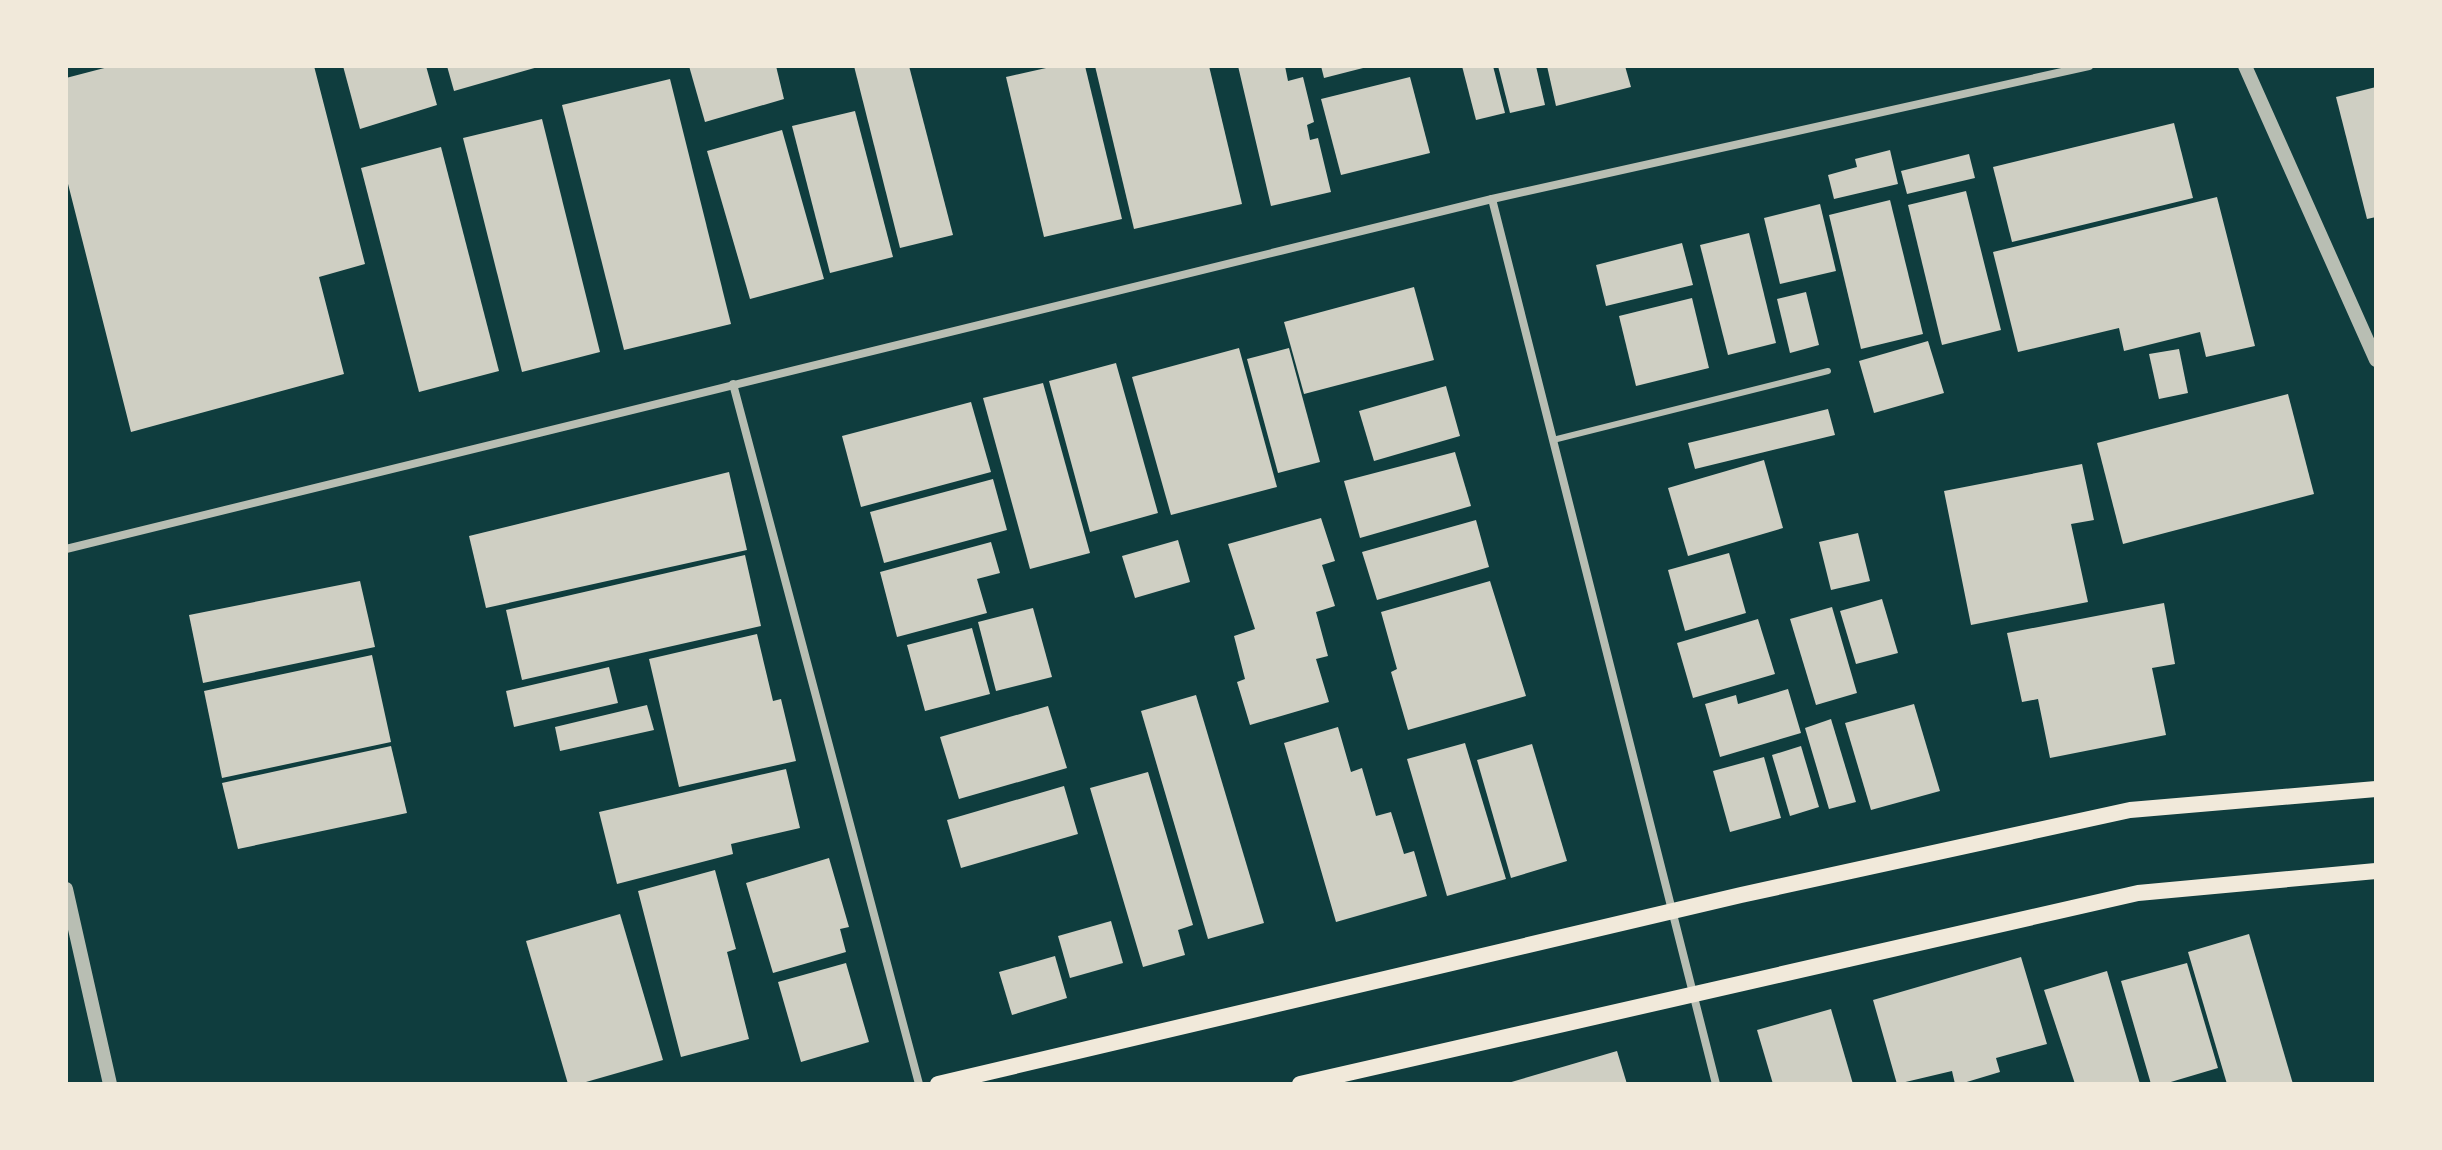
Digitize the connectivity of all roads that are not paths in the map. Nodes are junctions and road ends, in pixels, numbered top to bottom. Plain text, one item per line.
1 (2089, 66) edge
2 (2245, 66) edge
3 (1492, 199) junction
4 (2376, 360) edge
5 (1828, 371) dead end
6 (733, 384) junction
7 (1553, 440) junction
8 (66, 549) edge
9 (2376, 789) edge
10 (2376, 871) edge
11 (66, 889) edge
12 (1673, 912) junction
13 (1694, 994) junction
14 (110, 1084) edge
15 (919, 1084) edge
16 (938, 1084) edge
17 (1300, 1084) edge
18 (1716, 1084) edge

1 - 3 street
2 - 4 street
3 - 6 street
3 - 7 street
5 - 7 lane
6 - 8 street
6 - 15 street
7 - 12 street
9 - 12 main road
10 - 13 main road
11 - 14 street
12 - 13 street
12 - 16 main road
13 - 17 main road
13 - 18 street

